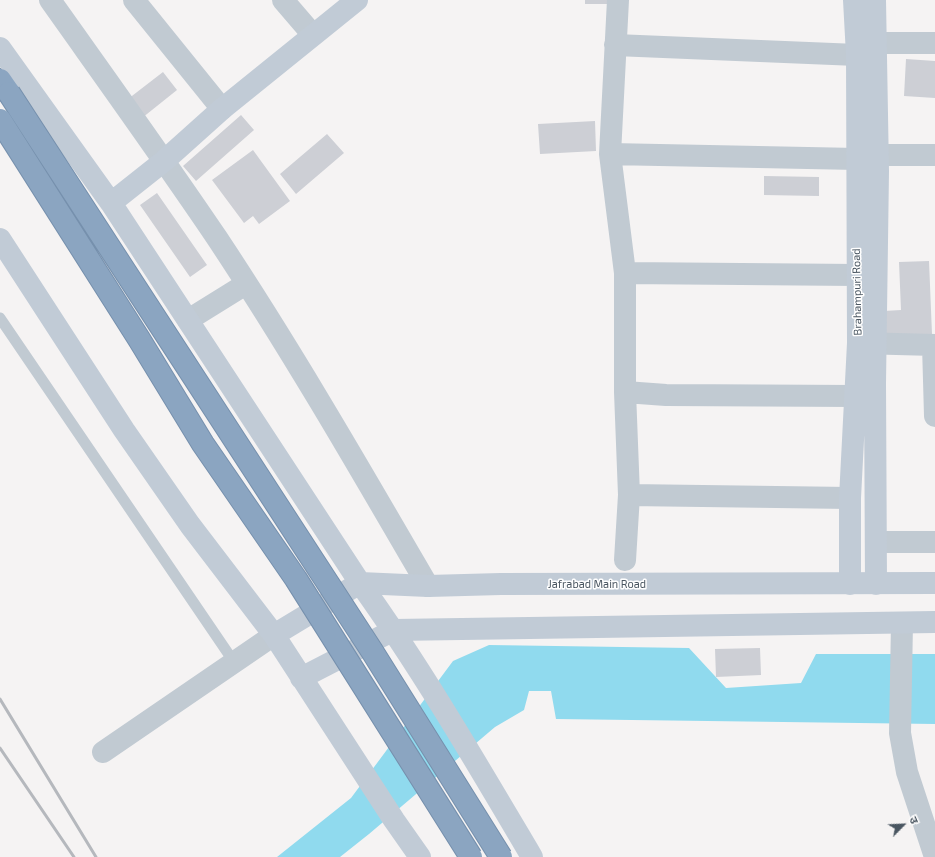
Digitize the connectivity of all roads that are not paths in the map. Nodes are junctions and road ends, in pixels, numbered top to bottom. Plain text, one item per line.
1 (50, 0) edge
2 (134, 0) edge
3 (283, 0) edge
4 (357, 0) edge
5 (618, 0) edge
6 (854, 0) edge
7 (875, 0) edge
8 (313, 36) junction
9 (876, 43) junction
10 (935, 43) edge
11 (615, 45) junction
12 (0, 48) edge
13 (857, 55) junction
14 (0, 80) edge
15 (222, 109) junction
16 (0, 120) edge
17 (610, 154) junction
18 (878, 155) junction
19 (935, 155) edge
20 (856, 159) junction
21 (164, 161) junction
22 (111, 203) junction
23 (3, 248) edge
24 (625, 273) junction
25 (857, 275) junction
26 (246, 284) junction
27 (0, 318) edge
28 (188, 320) junction
29 (867, 343) junction
30 (934, 345) edge
31 (625, 392) junction
32 (855, 396) junction
33 (935, 416) edge
34 (629, 495) junction
35 (850, 498) junction
36 (876, 542) junction
37 (935, 542) edge
38 (625, 560) dead end
39 (360, 583) junction
40 (935, 583) edge
41 (850, 584) junction
42 (876, 584) junction
43 (428, 586) junction
44 (935, 622) edge
45 (394, 630) junction
46 (901, 633) junction
47 (274, 635) junction
48 (234, 662) junction
49 (301, 678) junction
50 (103, 752) dead end
51 (415, 855) edge
52 (471, 857) edge
53 (502, 857) edge
54 (532, 857) edge
55 (935, 857) edge

1 - 21 street
2 - 15 street
3 - 8 street
4 - 8 main road
5 - 11 street
6 - 13 main road, Brahampuri Road
7 - 9 main road, Brahampuri Road
8 - 15 main road
9 - 10 street
9 - 18 main road, Brahampuri Road
11 - 13 street
11 - 17 street
12 - 22 main road
13 - 20 main road, Brahampuri Road
14 - 53 highway, bridge
15 - 21 main road
16 - 52 highway, bridge
17 - 20 street
17 - 24 street
18 - 19 street
18 - 29 main road, Brahampuri Road
20 - 25 main road, Brahampuri Road
21 - 22 main road
21 - 26 street
22 - 28 main road
23 - 47 main road
24 - 25 street
24 - 31 street
25 - 29 main road, Brahampuri Road
26 - 28 street
26 - 43 street
27 - 48 lane
28 - 39 main road
29 - 30 street
29 - 32 main road, Brahampuri Road
29 - 36 main road, Brahampuri Road
30 - 33 street
31 - 32 street
31 - 34 street
32 - 35 main road, Brahampuri Road
34 - 35 street
34 - 38 street
35 - 41 main road, Brahampuri Road
36 - 37 street
36 - 42 main road, Brahampuri Road
39 - 43 main road, Jafrabad Main Road
39 - 45 main road
39 - 47 main road
40 - 42 main road, Jafrabad Main Road
41 - 42 main road, Jafrabad Main Road
41 - 43 main road, Jafrabad Main Road
44 - 46 main road
45 - 46 main road
45 - 49 main road
45 - 54 main road
46 - 55 street
47 - 48 street
47 - 49 main road
48 - 50 street
49 - 51 main road

